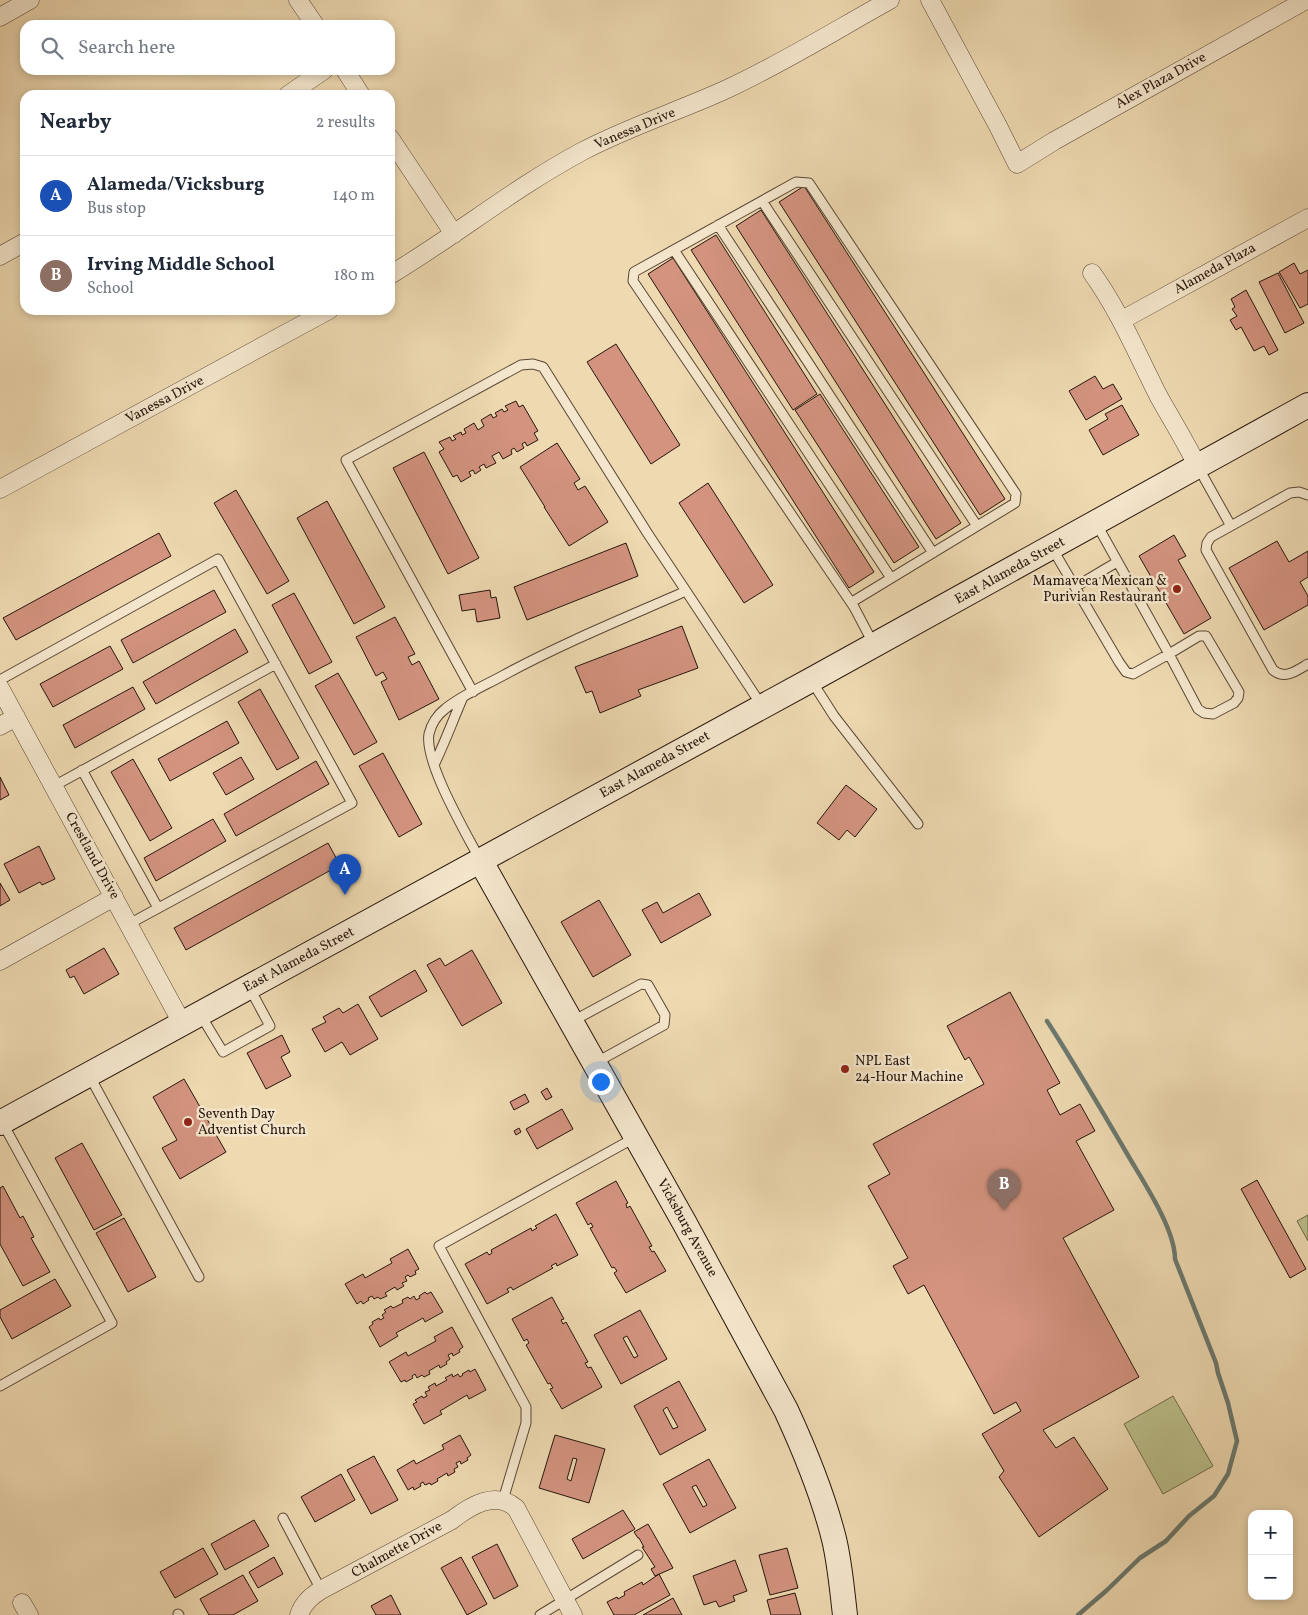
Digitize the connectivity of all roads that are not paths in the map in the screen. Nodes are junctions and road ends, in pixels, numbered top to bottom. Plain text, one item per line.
1 (30, 0) edge
2 (298, 0) edge
3 (890, 0) edge
4 (930, 0) edge
5 (1306, 0) edge
6 (0, 16) edge
7 (312, 20) edge
8 (317, 75) edge
9 (348, 75) edge
10 (295, 90) edge
11 (359, 90) edge
12 (395, 146) edge
13 (762, 201) junction
14 (1308, 218) edge
15 (718, 225) junction
16 (454, 234) junction
17 (20, 245) edge
18 (674, 250) junction
19 (0, 256) edge
20 (395, 272) edge
21 (1092, 273) dead end
22 (320, 315) edge
23 (1122, 320) junction
24 (1308, 406) edge
25 (1198, 467) junction
26 (0, 490) edge
27 (1308, 495) edge
28 (1096, 523) junction
29 (977, 526) junction
30 (1231, 526) junction
31 (1052, 547) junction
32 (933, 553) junction
33 (1117, 562) junction
34 (891, 578) junction
35 (1075, 587) junction
36 (686, 591) junction
37 (852, 602) junction
38 (874, 645) junction
39 (1169, 654) junction
40 (276, 664) junction
41 (1308, 664) edge
42 (0, 680) edge
43 (811, 680) junction
44 (0, 688) edge
45 (472, 692) junction
46 (463, 696) junction
47 (762, 706) junction
48 (16, 717) junction
49 (0, 726) edge
50 (434, 765) junction
51 (82, 770) junction
52 (54, 786) junction
53 (918, 824) dead end
54 (480, 860) junction
55 (114, 897) junction
56 (158, 908) junction
57 (129, 924) junction
58 (0, 961) edge
59 (249, 987) junction
60 (191, 1018) junction
61 (571, 1022) junction
62 (594, 1063) junction
63 (89, 1075) junction
64 (1, 1122) edge
65 (636, 1136) junction
66 (199, 1278) dead end
67 (0, 1386) edge
68 (504, 1500) junction
69 (282, 1518) dead end
70 (638, 1555) dead end
71 (322, 1590) junction
72 (569, 1608) edge
73 (298, 1615) edge
74 (540, 1615) edge
75 (845, 1615) edge

1 - 6 street
2 - 7 street
3 - 16 street, Vanessa Drive
4 - 5 street, Alex Plaza Drive
8 - 10 street
9 - 11 street
12 - 16 street
13 - 15 lane
13 - 29 lane
13 - 29 lane
14 - 23 street, Alameda Plaza
15 - 18 lane
15 - 32 lane
16 - 20 street, Vanessa Drive
17 - 19 street
18 - 34 lane
18 - 37 lane
21 - 23 street
22 - 26 street, Vanessa Drive
23 - 25 street
24 - 25 street, East Alameda Street
25 - 28 street, East Alameda Street
25 - 30 lane
27 - 30 lane
28 - 31 street, East Alameda Street
28 - 33 lane
29 - 32 lane
30 - 41 lane
31 - 35 lane
31 - 38 street, East Alameda Street
32 - 34 lane
33 - 35 lane
33 - 39 lane
34 - 37 lane
35 - 39 lane
36 - 45 lane
36 - 45 lane
36 - 47 lane
37 - 38 lane
38 - 43 street, East Alameda Street
39 - 39 lane
40 - 42 lane
40 - 51 lane
40 - 56 lane
43 - 47 street, East Alameda Street
43 - 53 lane
44 - 48 street, Crestland Drive
45 - 46 lane
46 - 50 lane
46 - 50 lane
47 - 54 street, East Alameda Street
48 - 49 street
48 - 52 street, Crestland Drive
50 - 54 lane
51 - 52 lane
51 - 56 lane
52 - 55 street, Crestland Drive
54 - 59 street, East Alameda Street
54 - 61 street, Vicksburg Avenue
55 - 57 street, Crestland Drive
55 - 58 street
56 - 57 lane
57 - 60 street, Crestland Drive
59 - 60 street, East Alameda Street
59 - 60 lane
60 - 63 street, East Alameda Street
61 - 62 street, Vicksburg Avenue
61 - 62 lane
62 - 65 street, Vicksburg Avenue
63 - 64 street, East Alameda Street
63 - 66 lane
64 - 67 lane
65 - 68 lane
65 - 75 street, Vicksburg Avenue
68 - 71 street, Chalmette Drive
68 - 72 street
69 - 71 lane
70 - 72 lane
71 - 73 street, Chalmette Drive
72 - 74 lane

